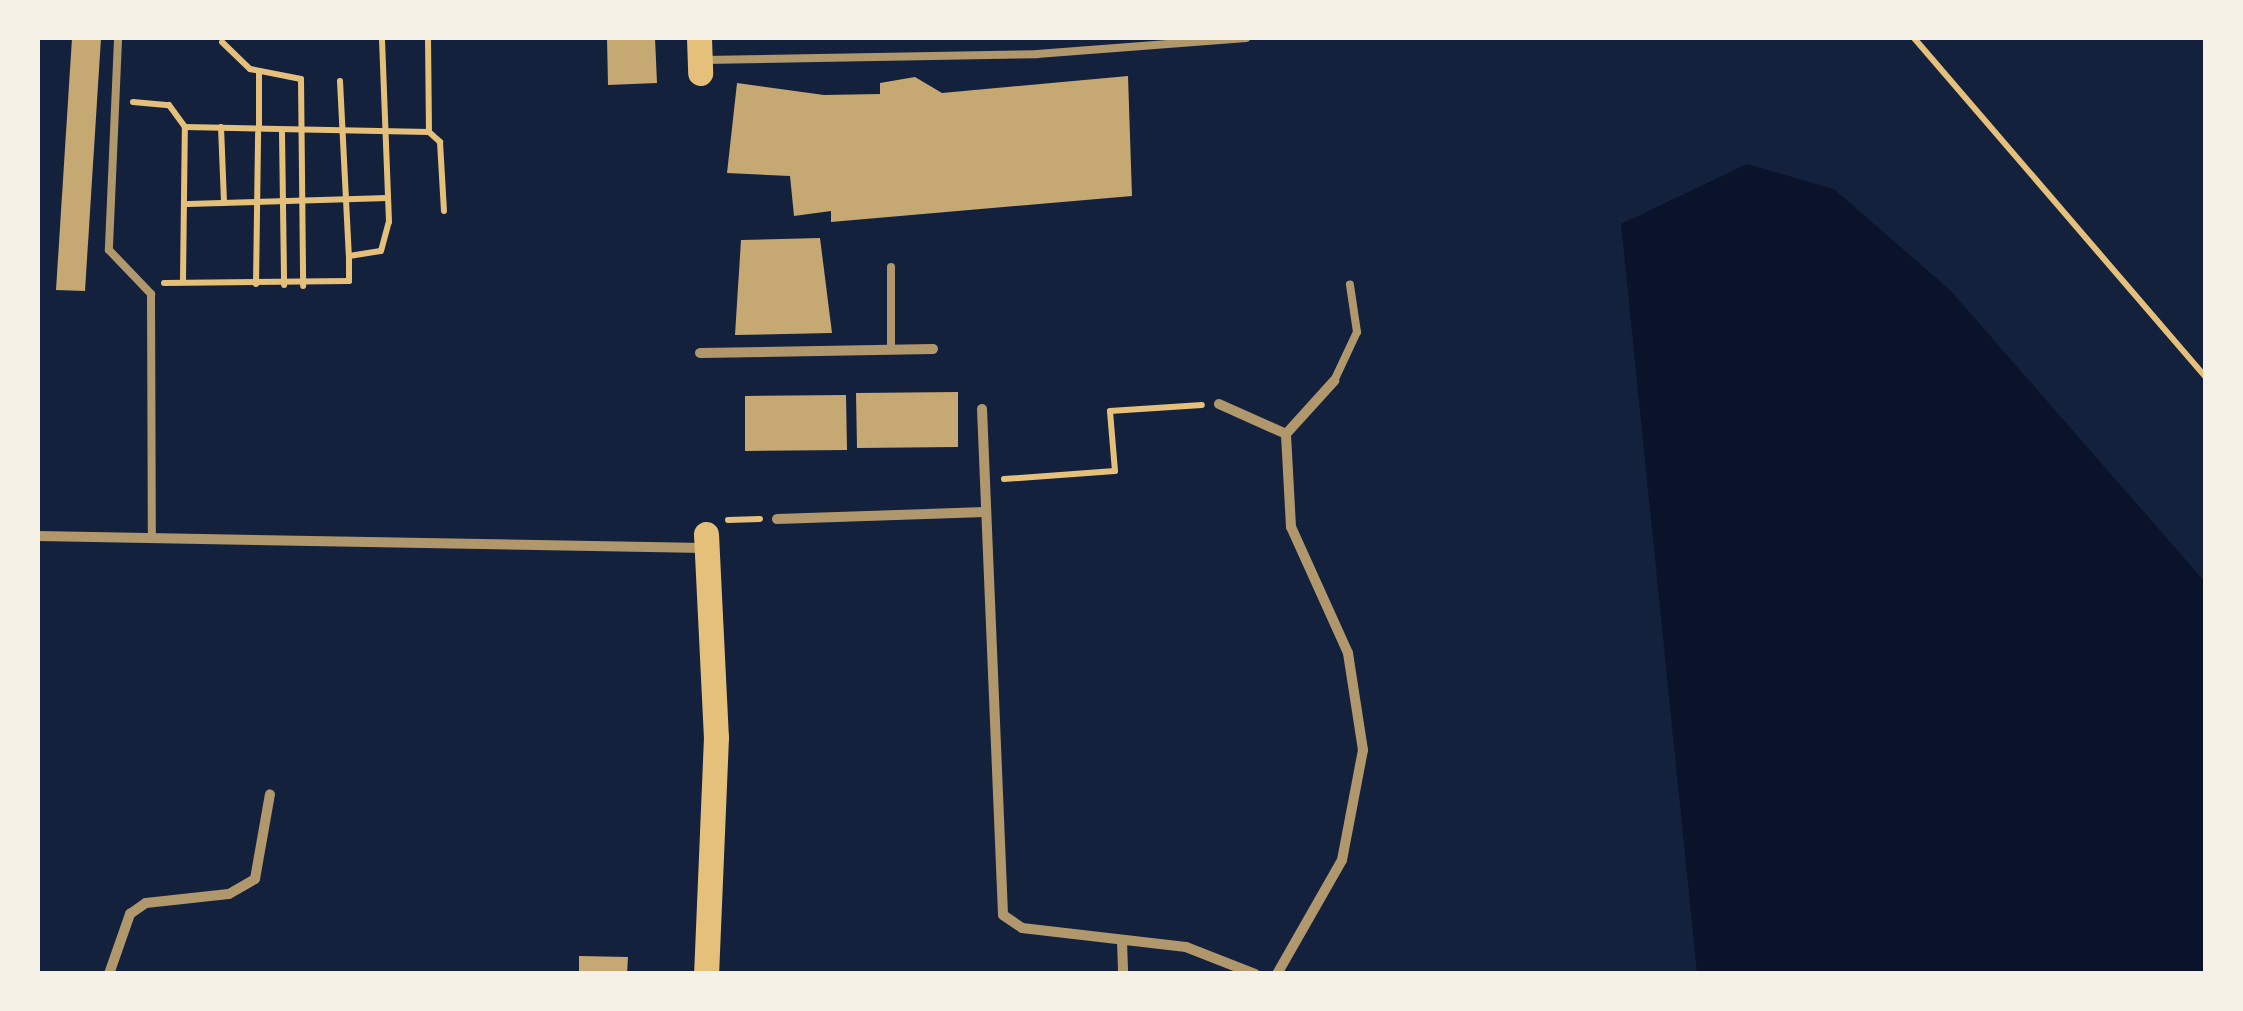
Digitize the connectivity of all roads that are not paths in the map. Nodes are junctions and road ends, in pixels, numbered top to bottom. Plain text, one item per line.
1 (1246, 38) edge
2 (118, 40) dead end
3 (699, 57) edge
4 (891, 267) dead end
5 (1350, 285) dead end
6 (933, 348) dead end
7 (891, 350) junction
8 (700, 352) dead end
9 (1334, 380) joint
10 (1219, 404) road end
11 (982, 408) dead end
12 (1286, 434) junction
13 (985, 512) junction
14 (777, 518) road end
15 (711, 534) joint
16 (38, 536) edge
17 (152, 538) junction
18 (270, 794) dead end
19 (1122, 941) junction
20 (109, 974) edge
21 (706, 974) edge
22 (1123, 974) edge
23 (1255, 974) edge
24 (1277, 974) edge

1 - 3 lane
2 - 17 lane
4 - 7 lane
5 - 9 lane
6 - 7 street
7 - 8 street
9 - 12 street
10 - 12 street
11 - 13 street
12 - 24 street
13 - 14 street
13 - 19 street
15 - 17 street
15 - 21 main road
16 - 17 street
18 - 20 street
19 - 22 street
19 - 23 street

